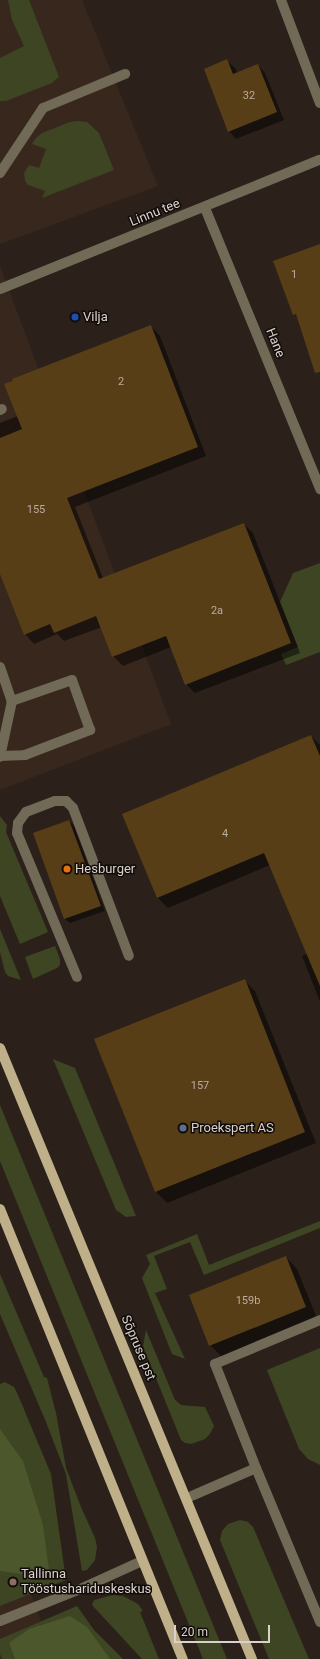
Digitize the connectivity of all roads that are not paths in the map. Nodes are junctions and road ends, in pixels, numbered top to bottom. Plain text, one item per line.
1 (281, 0) edge
2 (125, 74) dead end
3 (320, 103) edge
4 (320, 160) edge
5 (0, 173) edge
6 (205, 208) junction
7 (0, 289) edge
8 (320, 489) edge
9 (0, 667) edge
10 (12, 702) junction
11 (0, 756) edge
12 (129, 956) dead end
13 (77, 976) dead end
14 (0, 1048) edge
15 (0, 1209) edge
16 (320, 1320) edge
17 (256, 1468) junction
18 (187, 1498) junction
19 (142, 1561) junction
20 (0, 1621) edge
21 (320, 1622) edge
22 (183, 1659) edge
23 (252, 1659) edge

1 - 3 street
2 - 5 street
4 - 6 street, Linnu tee
6 - 7 street, Linnu tee
6 - 8 street, Hane
9 - 10 street
10 - 11 street
10 - 11 street
12 - 13 street
14 - 18 main road, Sõpruse pst
15 - 19 main road
16 - 17 street
17 - 18 street
17 - 21 street
18 - 23 main road, Sõpruse pst
19 - 20 street
19 - 22 main road

